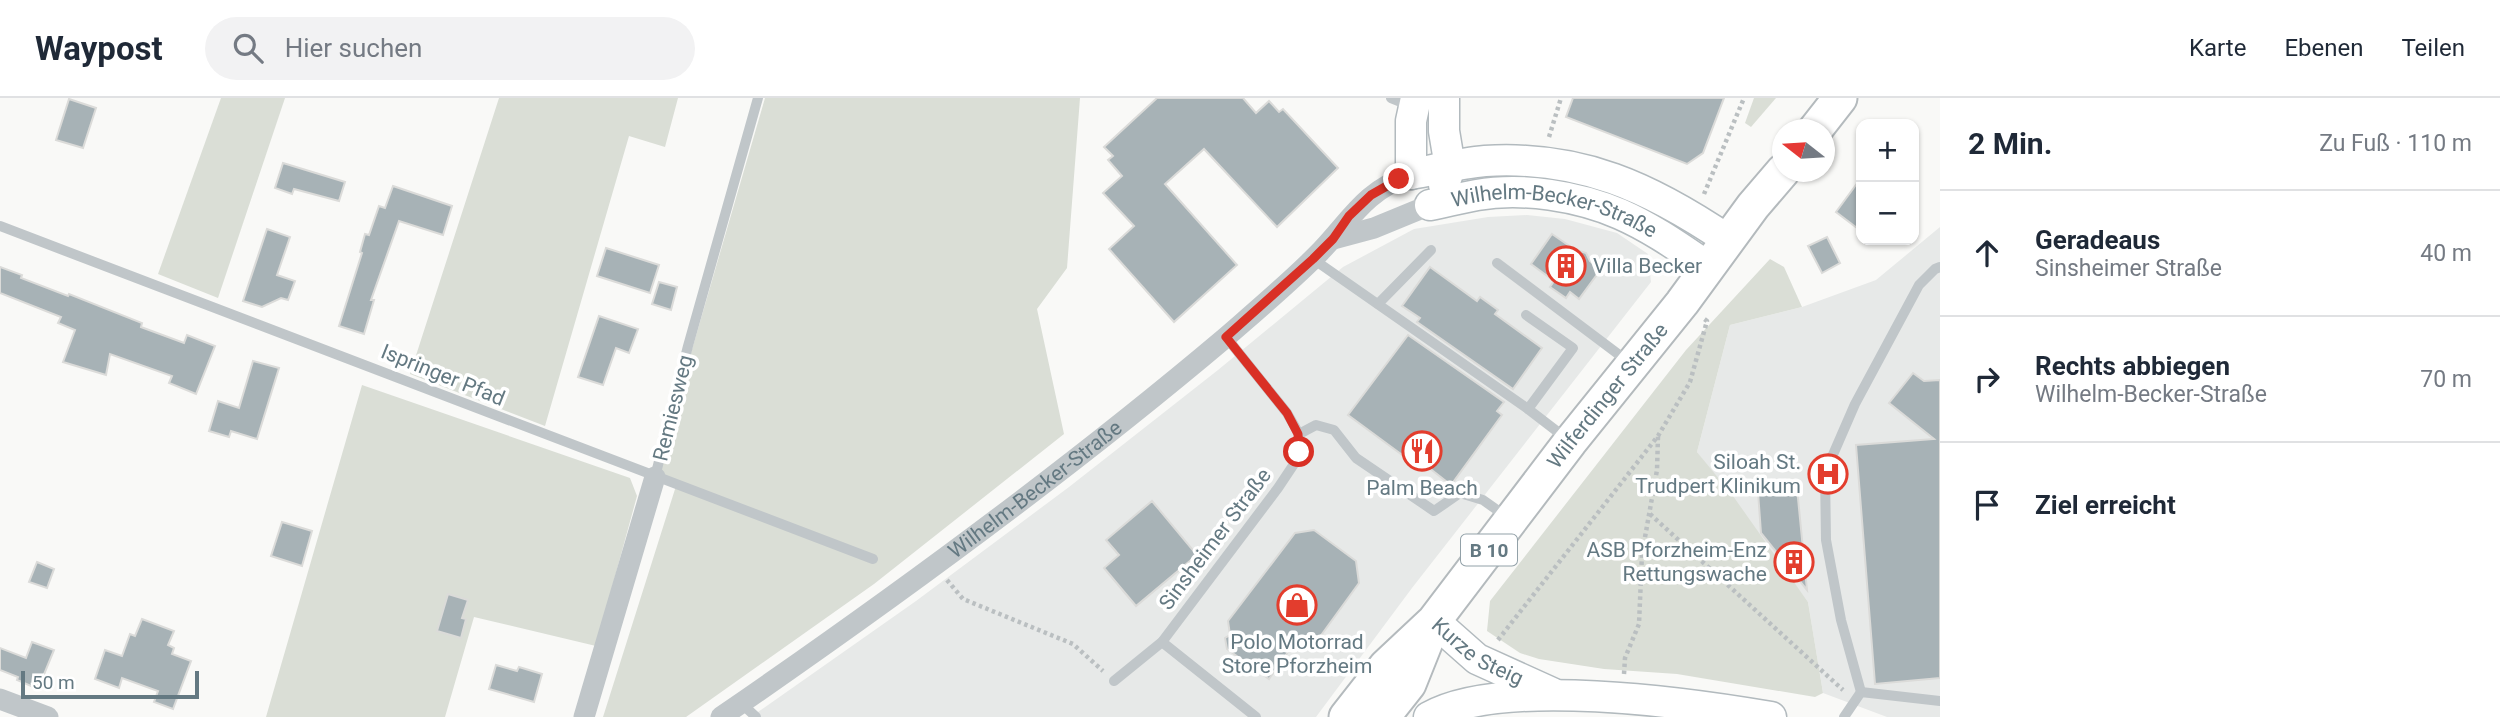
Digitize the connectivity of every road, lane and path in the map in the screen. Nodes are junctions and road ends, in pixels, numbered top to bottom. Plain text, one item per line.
1 (758, 98) edge
2 (1444, 98) edge
3 (1561, 98) edge
4 (1744, 98) edge
5 (1840, 98) edge
6 (1407, 101) edge
7 (1824, 119) edge
8 (1541, 162) junction
9 (1450, 167) junction
10 (1411, 174) junction
11 (1774, 182) edge
12 (1430, 205) junction
13 (1691, 215) junction
14 (0, 226) edge
15 (1333, 239) junction
16 (1728, 240) junction
17 (1431, 250) dead end
18 (1313, 259) junction
19 (1497, 263) dead end
20 (1709, 267) junction
21 (1940, 267) edge
22 (1682, 303) junction
23 (1378, 304) junction
24 (1526, 315) dead end
25 (1226, 337) junction
26 (1632, 365) junction
27 (1528, 409) junction
28 (1298, 434) junction
29 (1658, 436) junction
30 (1570, 442) junction
31 (655, 477) junction
32 (1650, 514) junction
33 (1511, 520) junction
34 (873, 559) dead end
35 (935, 565) junction
36 (1434, 621) junction
37 (1162, 642) junction
38 (1625, 658) dead end
39 (1477, 660) junction
40 (1114, 681) joint
41 (1557, 695) junction
42 (1858, 696) junction
43 (1501, 698) junction
44 (0, 699) edge
45 (1940, 701) edge
46 (1619, 708) edge
47 (748, 710) edge
48 (48, 717) edge
49 (584, 717) edge
50 (721, 717) edge
51 (1256, 717) edge
52 (1346, 717) edge
53 (1383, 717) edge
54 (1429, 717) edge
55 (1771, 717) edge
56 (1844, 717) edge

1 - 31 lane, Remiesweg
2 - 9 street
3 - 8 path
4 - 13 path
5 - 7 main road
6 - 10 street
8 - 9 street, Wilhelm-Becker-Straße
8 - 13 street, Wilhelm-Becker-Straße
9 - 10 street, Wilhelm-Becker-Straße
9 - 12 street, Wilhelm-Becker-Straße
10 - 12 street, Wilhelm-Becker-Straße
10 - 15 street, Wilhelm-Becker-Straße
11 - 16 main road, Wilferdinger Straße / B 10
12 - 15 street, Wilhelm-Becker-Straße
12 - 20 street, Wilhelm-Becker-Straße
13 - 16 street, Wilhelm-Becker-Straße
14 - 31 lane, Ispringer Pfad
15 - 18 street, Wilhelm-Becker-Straße
16 - 20 main road, Wilferdinger Straße / B 10
17 - 23 lane
18 - 23 lane
18 - 25 street, Wilhelm-Becker-Straße
19 - 26 lane
20 - 22 main road, Wilferdinger Straße / B 10
21 - 42 lane
22 - 26 main road, Wilferdinger Straße / B 10
22 - 29 path
23 - 27 lane
24 - 27 lane
25 - 28 lane
25 - 35 street, Wilhelm-Becker-Straße
26 - 30 main road, Wilferdinger Straße / B 10
27 - 30 lane
28 - 33 lane
28 - 37 lane, Sinsheimer Straße
29 - 32 path
29 - 39 path
30 - 33 main road, Wilferdinger Straße / B 10
31 - 34 lane, Ispringer Pfad
31 - 49 street, Remiesweg
32 - 38 path
32 - 42 path
33 - 36 main road, Wilferdinger Straße / B 10
35 - 40 path
35 - 47 street, Wilhelm-Becker-Straße
36 - 39 street, Kurze Steig
36 - 43 street, Kurze Steig
36 - 52 main road, B 10
36 - 53 main road, B 10
37 - 40 lane, Sinsheimer Straße
37 - 51 lane
39 - 41 street, Kurze Steig
41 - 43 street, Kurze Steig
41 - 46 street, Kurze Steig
42 - 45 lane
42 - 56 lane
43 - 54 street
44 - 48 street
46 - 55 street, Kurze Steig
47 - 50 street, Wilhelm-Becker-Straße

